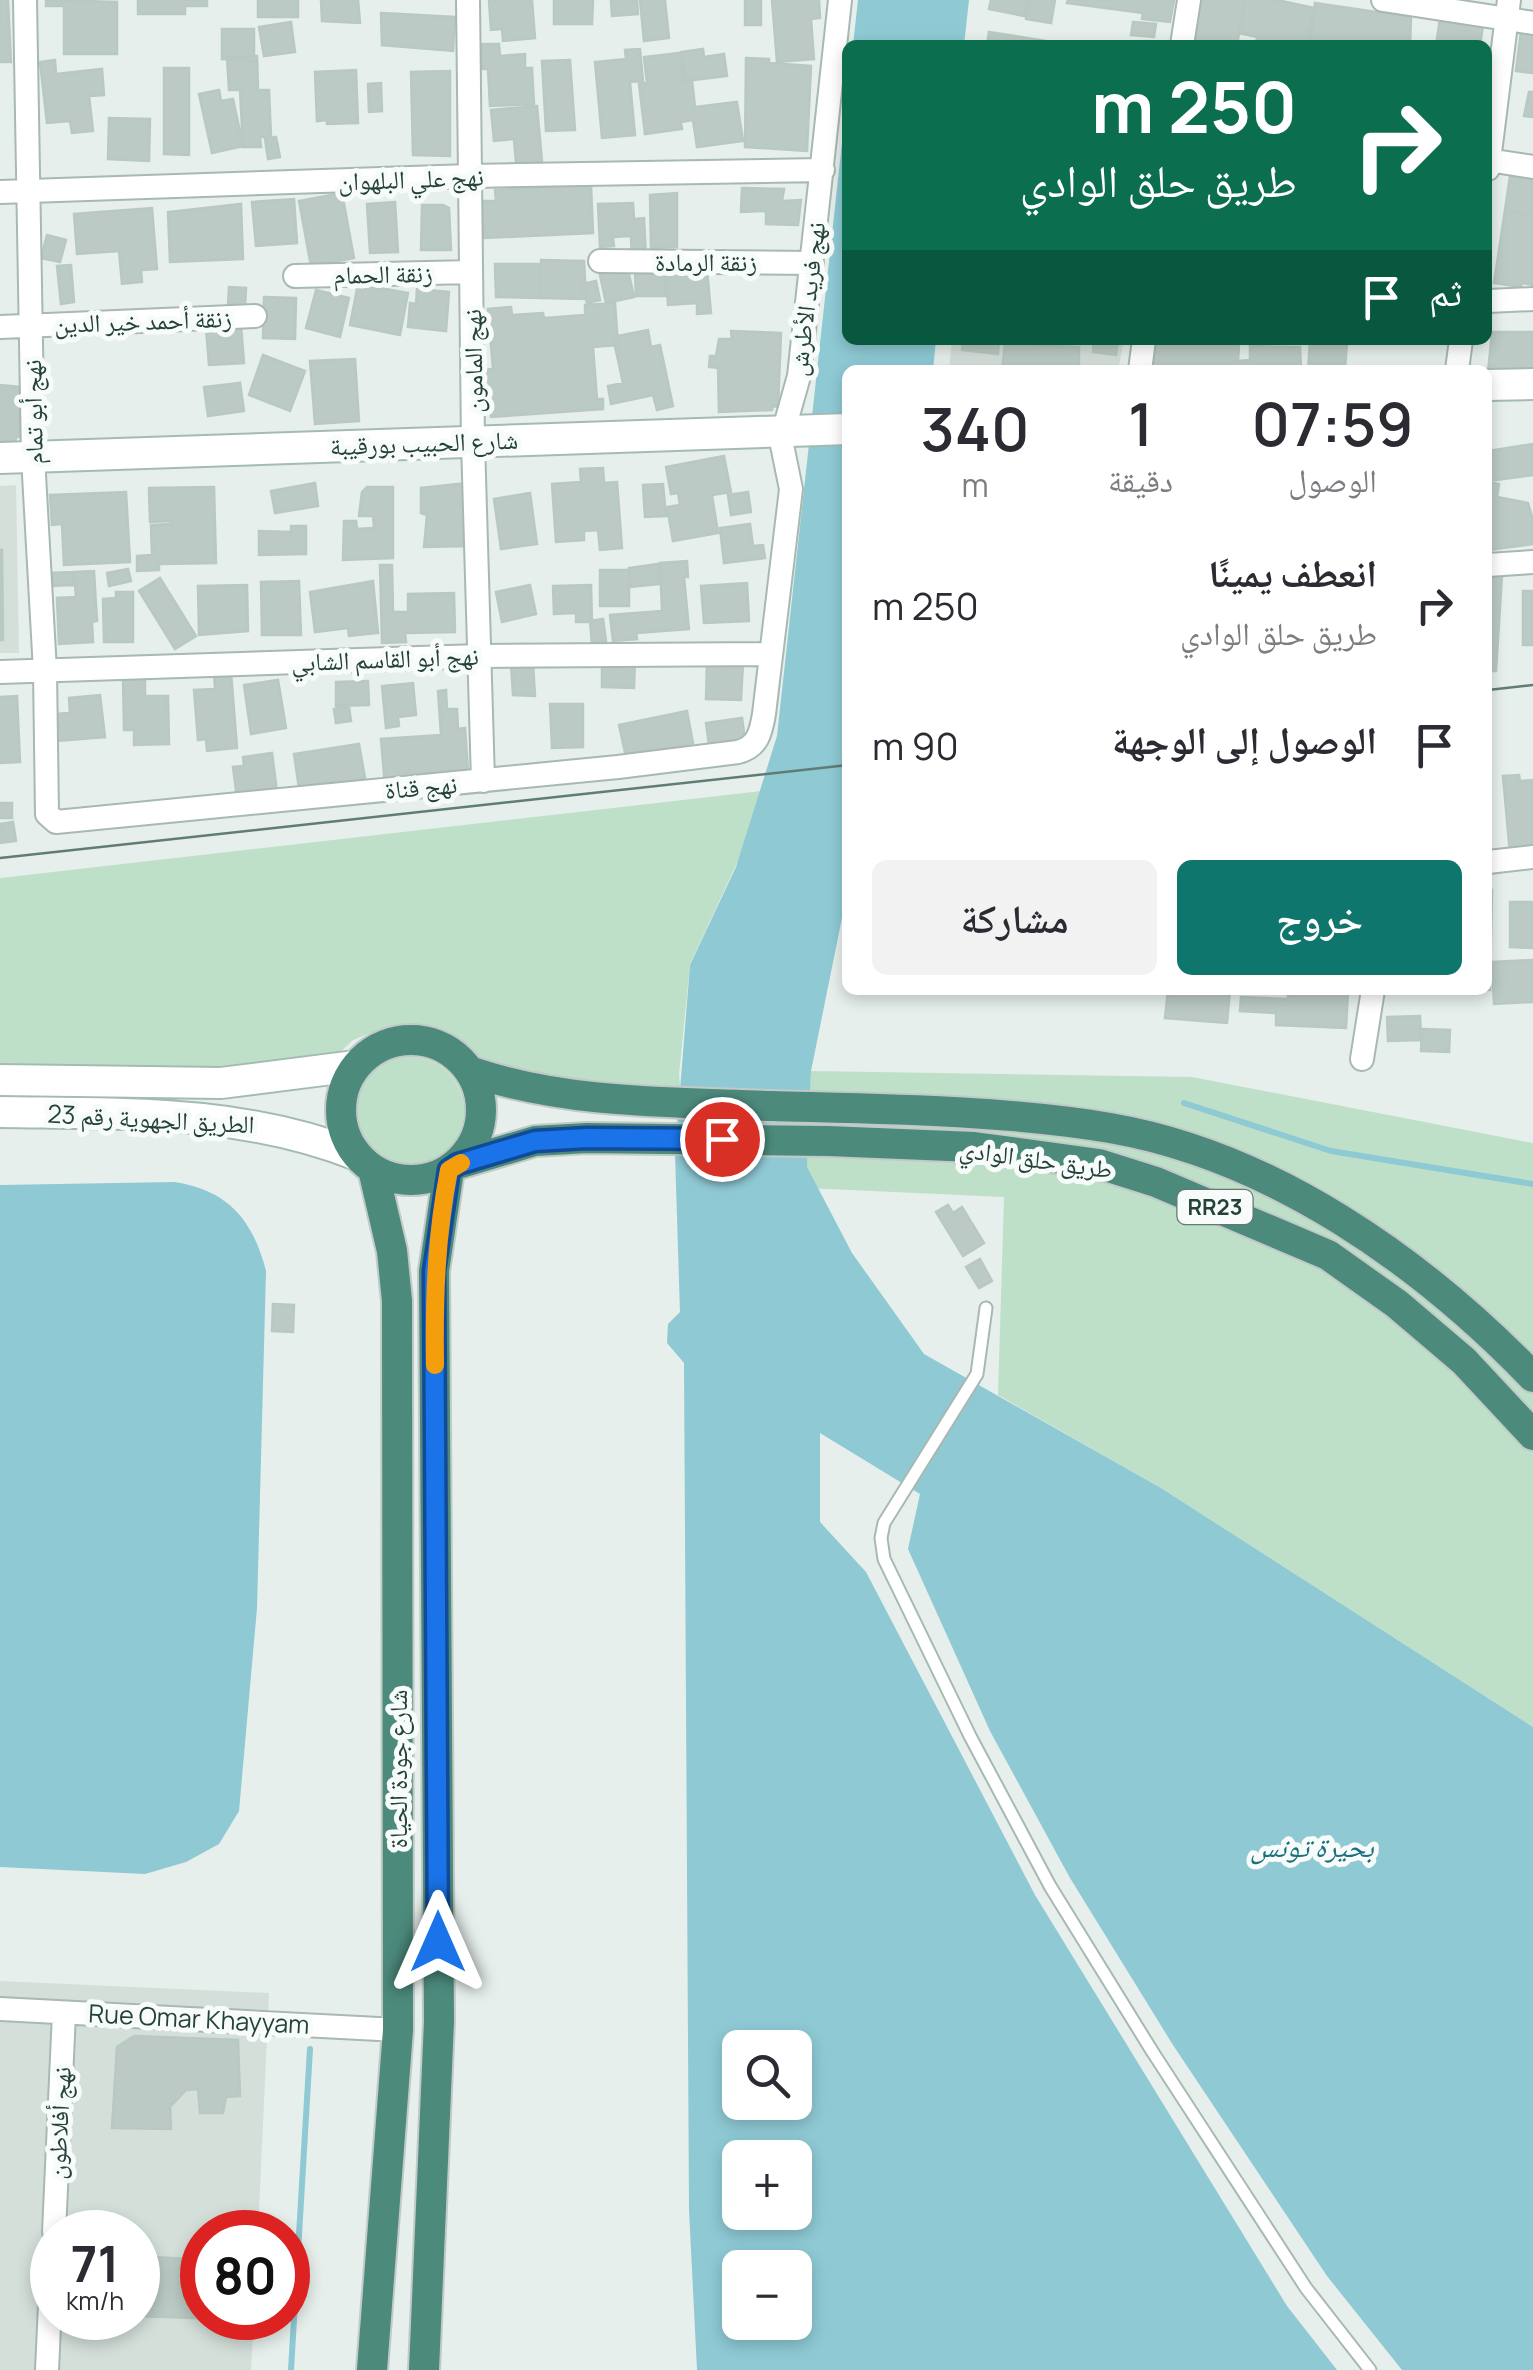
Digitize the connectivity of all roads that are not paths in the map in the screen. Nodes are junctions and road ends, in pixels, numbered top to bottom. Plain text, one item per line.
1 (25, 0) edge
2 (468, 0) edge
3 (840, 0) edge
4 (1188, 0) edge
5 (1383, 0) edge
6 (1508, 10) edge
7 (1533, 23) edge
8 (1183, 40) edge
9 (1492, 131) edge
10 (1492, 162) edge
11 (1533, 168) edge
12 (823, 170) junction
13 (470, 176) junction
14 (29, 191) junction
15 (0, 192) edge
16 (600, 262) dead end
17 (812, 263) junction
18 (472, 272) junction
19 (295, 276) dead end
20 (1533, 299) edge
21 (1492, 301) edge
22 (255, 316) dead end
23 (32, 326) junction
24 (0, 327) edge
25 (1533, 384) edge
26 (1492, 385) edge
27 (842, 429) edge
28 (785, 432) junction
29 (474, 442) junction
30 (33, 456) junction
31 (0, 458) edge
32 (1533, 562) edge
33 (1492, 565) edge
34 (771, 654) junction
35 (479, 656) junction
36 (45, 671) junction
37 (0, 672) edge
38 (764, 714) joint
39 (483, 781) junction
40 (54, 821) joint
41 (1533, 858) edge
42 (1492, 862) edge
43 (1372, 995) edge
44 (1362, 1059) dead end
45 (355, 1066) junction
46 (472, 1072) junction
47 (0, 1080) edge
48 (0, 1112) edge
49 (365, 1162) junction
50 (453, 1167) junction
51 (986, 1308) dead end
52 (1533, 1377) edge
53 (1533, 1435) edge
54 (0, 2009) edge
55 (64, 2012) junction
56 (398, 2030) junction
57 (55, 2210) edge
58 (49, 2340) edge
59 (48, 2370) edge
60 (372, 2370) edge
61 (424, 2370) edge
62 (1370, 2370) edge

1 - 14 street, نهج أبو تمام
2 - 13 street, نهج المامون
3 - 12 street, نهج فريد الأطرش
4 - 8 street
5 - 6 street
6 - 7 street
6 - 9 street
10 - 11 street
12 - 13 street, نهج علي البلهوان
12 - 17 street, نهج فريد الأطرش
13 - 14 street, نهج علي البلهوان
13 - 18 street, نهج المامون
14 - 15 street, نهج علي البلهوان
14 - 23 street, نهج أبو تمام
16 - 17 street, زنقة الرمادة
17 - 28 street, نهج فريد الأطرش
18 - 19 street, زنقة الحمام
18 - 29 street, نهج المامون
20 - 21 street
22 - 23 street, زنقة أحمد خير الدين
23 - 24 street, زنقة أحمد خير الدين
23 - 30 street, نهج أبو تمام
25 - 26 main road
27 - 28 main road, شارع الحبيب بورقيبة
28 - 29 main road, شارع الحبيب بورقيبة
28 - 34 street, نهج فريد الأطرش
29 - 30 main road, شارع الحبيب بورقيبة
29 - 35 street, نهج المامون
30 - 31 main road, شارع الحبيب بورقيبة
30 - 36 street, نهج أبو تمام
32 - 33 street
34 - 35 street, نهج أبو القاسم الشابي
34 - 38 street, نهج فريد الأطرش
35 - 36 street, نهج أبو القاسم الشابي
35 - 39 street, نهج المامون
36 - 37 street, نهج أبو القاسم الشابي
36 - 40 street, نهج أبو تمام
38 - 39 street, نهج قناة
39 - 40 street, نهج قناة
41 - 42 street
43 - 44 street
45 - 46 highway, الطريق الجهوية رقم 23 / RR23
45 - 47 main road, الطريق الجهوية رقم 23 / RR23
45 - 49 highway
46 - 50 highway
46 - 52 highway, طريق حلق الوادي / RR23
48 - 49 main road, الطريق الجهوية رقم 23 / RR23
49 - 50 highway, الطريق الجهوية رقم 23 / RR23
49 - 56 highway, شارع جودة الحياة
50 - 53 highway, طريق حلق الوادي / RR23
50 - 61 highway, شارع جودة الحياة
51 - 62 lane
54 - 55 street, Rue Omar Khayyam
55 - 56 street, Rue Omar Khayyam
55 - 57 street, نهج أفلاطون
56 - 60 highway, شارع جودة الحياة
58 - 59 street

